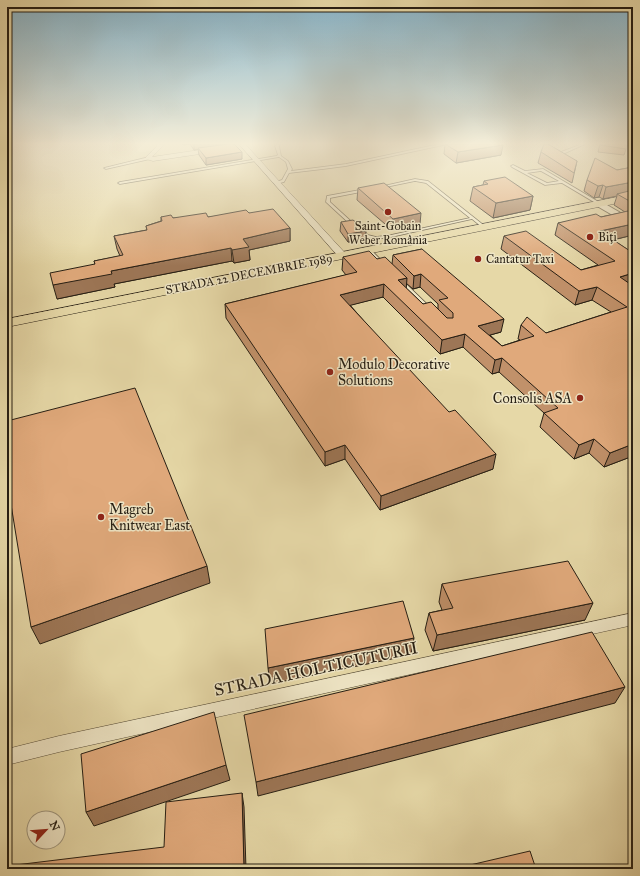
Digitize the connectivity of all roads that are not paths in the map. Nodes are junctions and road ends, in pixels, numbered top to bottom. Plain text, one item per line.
1 (278, 185) edge
2 (391, 185) edge
3 (431, 185) edge
4 (567, 185) edge
5 (376, 188) edge
6 (369, 189) edge
7 (633, 197) edge
8 (600, 204) junction
9 (473, 218) junction
10 (633, 224) edge
11 (484, 227) junction
12 (370, 250) junction
13 (342, 255) junction
14 (388, 268) edge
15 (399, 279) edge
16 (432, 312) edge
17 (7, 323) edge
18 (633, 619) edge
19 (7, 757) edge

1 - 13 street
2 - 5 lane
3 - 9 lane
4 - 8 lane
6 - 9 lane
7 - 8 main road, STRADA 22 DECEMBRIE 1989
8 - 10 street
8 - 11 main road, STRADA 22 DECEMBRIE 1989
9 - 11 lane
11 - 12 main road, STRADA 22 DECEMBRIE 1989
12 - 13 main road, STRADA 22 DECEMBRIE 1989
12 - 14 lane
13 - 17 main road, STRADA 22 DECEMBRIE 1989
15 - 16 lane
18 - 19 street, STRADA HOLTICUTURII

